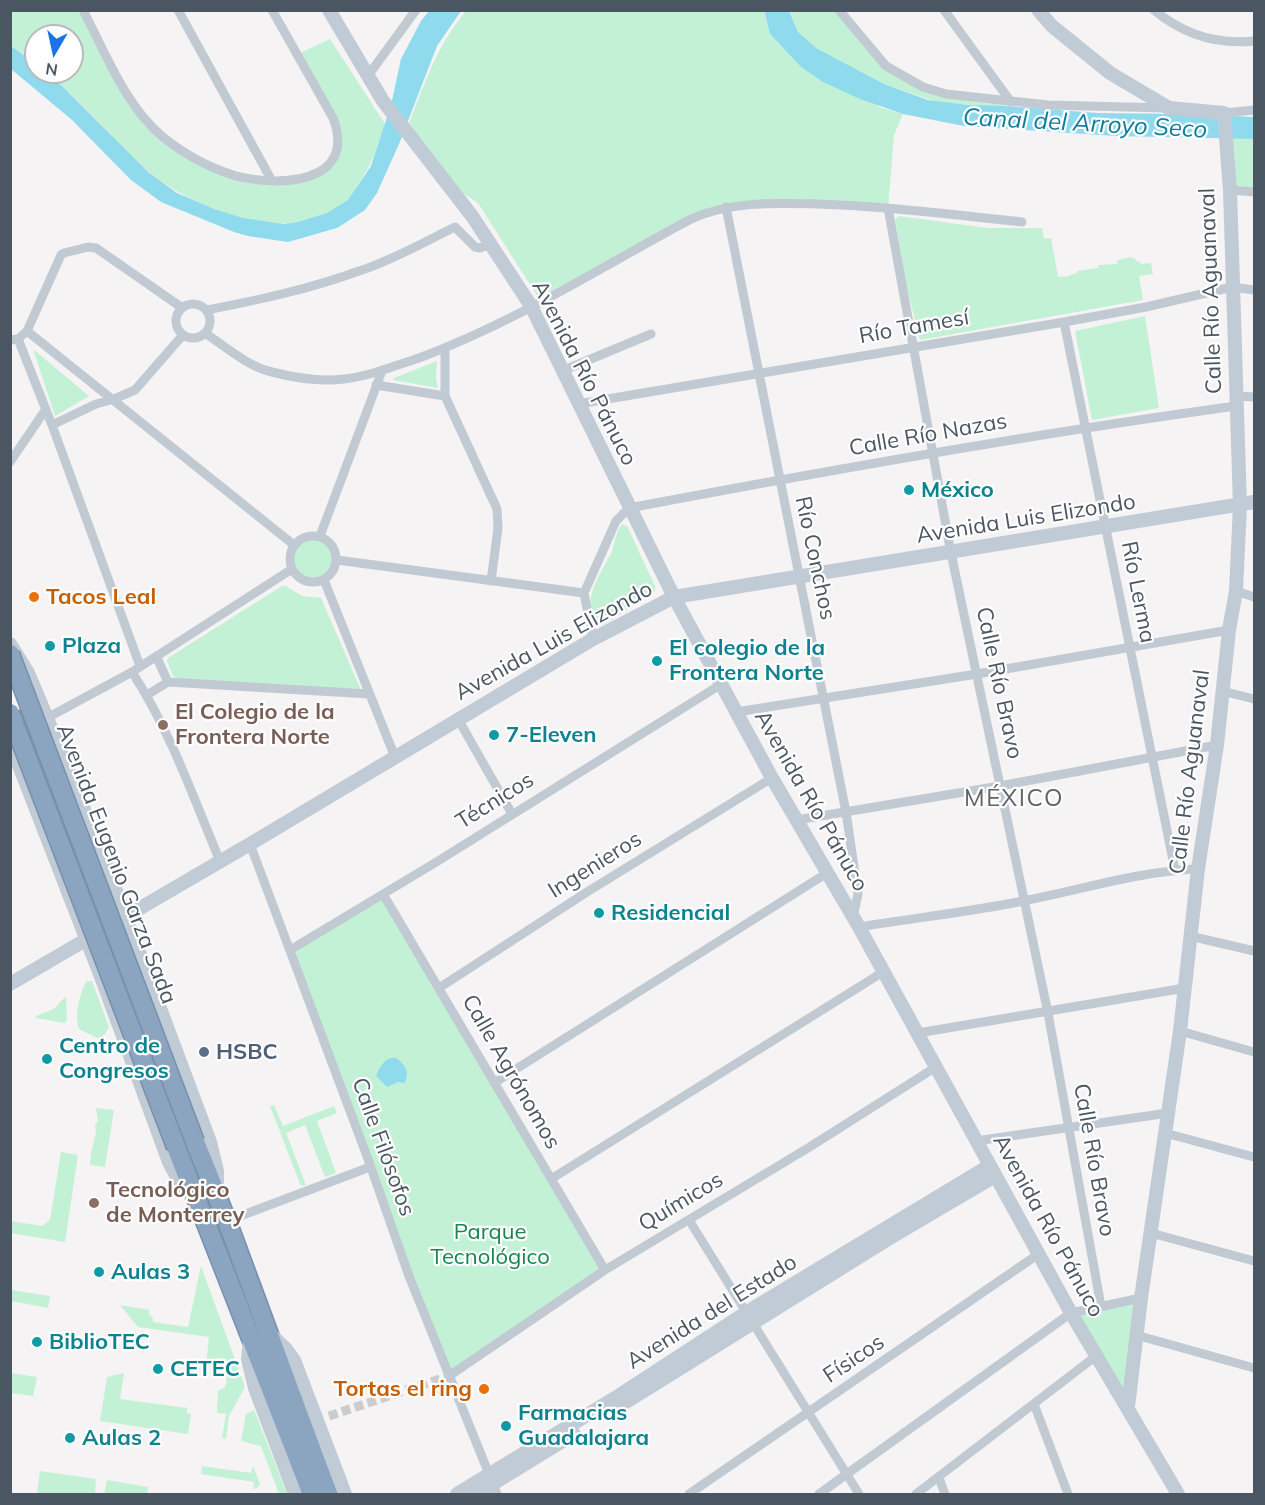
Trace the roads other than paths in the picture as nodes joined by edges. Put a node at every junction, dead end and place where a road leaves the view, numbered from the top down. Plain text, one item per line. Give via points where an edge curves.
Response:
1 (82, 10) edge
2 (178, 10) edge
3 (272, 10) edge
4 (329, 10) edge
5 (416, 10) edge
6 (839, 10) edge
7 (944, 10) edge
8 (1038, 10) edge
9 (1154, 10) edge
10 (1254, 41) edge
11 (367, 77) junction
12 (1011, 102) junction
13 (1169, 108) junction
14 (1254, 110) edge
15 (1224, 115) junction
16 (272, 181) junction
17 (1230, 190) junction
18 (1254, 192) edge
19 (726, 207) junction
20 (888, 208) junction
21 (1022, 222) dead end
22 (491, 244) junction
23 (1232, 287) junction
24 (1254, 290) edge
25 (531, 306) junction
26 (181, 307) junction
27 (207, 310) junction
28 (1064, 322) junction
29 (27, 331) junction
30 (205, 333) junction
31 (651, 334) dead end
32 (182, 336) junction
33 (14, 339) edge
34 (913, 347) junction
35 (445, 348) junction
36 (382, 371) junction
37 (562, 371) junction
38 (757, 374) junction
39 (376, 385) junction
40 (445, 396) junction
41 (1254, 397) edge
42 (114, 399) junction
43 (1236, 401) junction
44 (578, 404) junction
45 (46, 409) junction
46 (52, 425) junction
47 (1085, 427) junction
48 (933, 454) junction
49 (10, 462) edge
50 (779, 480) junction
51 (1254, 502) edge
52 (1240, 506) junction
53 (629, 508) junction
54 (1106, 527) junction
55 (320, 536) junction
56 (294, 544) junction
57 (951, 553) junction
58 (337, 560) junction
59 (292, 569) junction
60 (800, 577) junction
61 (324, 580) junction
62 (491, 581) junction
63 (1236, 591) junction
64 (584, 593) junction
65 (674, 597) junction
66 (1254, 597) edge
67 (1229, 630) junction
68 (593, 639) junction
69 (10, 644) edge
70 (1129, 648) junction
71 (10, 654) edge
72 (156, 656) junction
73 (140, 666) junction
74 (132, 672) junction
75 (977, 674) junction
76 (168, 682) junction
77 (720, 685) junction
78 (1222, 691) junction
79 (369, 694) junction
80 (147, 695) junction
81 (824, 698) junction
82 (1254, 699) edge
83 (736, 712) junction
84 (10, 713) edge
85 (47, 718) junction
86 (458, 719) junction
87 (11, 745) edge
88 (1217, 745) junction
89 (395, 757) junction
90 (1153, 758) junction
91 (772, 778) junction
92 (1000, 786) junction
93 (846, 812) junction
94 (512, 814) junction
95 (797, 820) junction
96 (250, 844) junction
97 (220, 861) junction
98 (106, 864) junction
99 (1198, 869) junction
100 (1175, 870) junction
101 (827, 873) junction
102 (64, 883) junction
103 (382, 894) junction
104 (1023, 901) junction
105 (125, 916) junction
106 (856, 922) junction
107 (1190, 936) junction
108 (86, 939) junction
109 (290, 950) junction
110 (1254, 951) edge
111 (144, 965) junction
112 (883, 972) junction
113 (103, 982) junction
114 (10, 984) edge
115 (439, 988) junction
116 (1185, 988) junction
117 (1048, 1012) junction
118 (1180, 1031) junction
119 (918, 1033) junction
120 (1254, 1052) edge
121 (936, 1067) junction
122 (494, 1083) junction
123 (1168, 1113) junction
124 (1069, 1126) junction
125 (1165, 1133) junction
126 (976, 1141) junction
127 (1254, 1157) edge
128 (370, 1167) junction
129 (992, 1171) junction
130 (551, 1179) junction
131 (217, 1195) junction
132 (198, 1201) junction
133 (689, 1220) junction
134 (227, 1221) junction
135 (1150, 1233) junction
136 (1040, 1253) junction
137 (1254, 1261) edge
138 (605, 1270) junction
139 (1141, 1298) junction
140 (1101, 1306) junction
141 (1071, 1313) junction
142 (750, 1318) junction
143 (269, 1334) junction
144 (1136, 1335) junction
145 (250, 1338) junction
146 (1096, 1356) junction
147 (1254, 1368) edge
148 (448, 1376) junction
149 (1034, 1404) junction
150 (1128, 1407) junction
151 (808, 1413) junction
152 (847, 1475) junction
153 (939, 1478) junction
154 (493, 1484) edge
155 (296, 1494) edge
156 (312, 1494) edge
157 (328, 1494) edge
158 (345, 1494) edge
159 (457, 1494) edge
160 (476, 1494) edge
161 (689, 1494) edge
162 (819, 1494) edge
163 (859, 1494) edge
164 (916, 1494) edge
165 (945, 1494) edge
166 (1068, 1494) edge
167 (1178, 1494) edge

1 - 16 street via 128,97 147,123 188,155 210,166 237,176
2 - 16 street
3 - 16 street via 333,118 338,134 335,155 326,169 297,180
4 - 11 street, Avenida Río Pánuco
5 - 11 street
6 - 12 street via 886,66 902,77 946,94
7 - 12 street
8 - 13 street via 1110,73
9 - 10 street via 1207,39
11 - 22 street, Avenida Río Pánuco
12 - 13 street
13 - 15 street
14 - 15 street
15 - 17 street, Calle Río Aguanaval
17 - 18 street
17 - 23 street, Calle Río Aguanaval
19 - 20 street via 792,203
19 - 25 street via 691,219
19 - 38 street, Río Conchos
20 - 21 street
20 - 34 street, Calle Río Bravo
22 - 25 street, Avenida Río Pánuco
22 - 27 street via 476,247 456,227 361,271
23 - 24 street, Río Tamesí
23 - 28 street, Río Tamesí
23 - 43 street, Calle Río Aguanaval
25 - 35 street
25 - 37 street, Avenida Río Pánuco
26 - 27 street via 199,304
26 - 29 street via 96,248 88,247 62,255
26 - 32 street via 175,324
27 - 30 street via 210,326
28 - 34 street, Río Tamesí
28 - 47 street, Río Lerma
29 - 33 street
29 - 42 street
30 - 32 street via 198,337
30 - 36 street via 270,372 334,380
31 - 37 street
32 - 42 street via 139,387
33 - 45 street
34 - 38 street, Río Tamesí
34 - 48 street, Calle Río Bravo
35 - 36 street
35 - 40 street
36 - 39 street
37 - 44 street, Avenida Río Pánuco
38 - 44 street, Río Tamesí
38 - 50 street, Río Conchos
39 - 40 street
39 - 55 street
40 - 62 street via 497,509 498,536
41 - 43 street, Calle Río Nazas
42 - 46 street
42 - 56 street
43 - 47 street, Calle Río Nazas
43 - 52 street, Calle Río Aguanaval
44 - 53 street, Avenida Río Pánuco
45 - 46 street
45 - 49 street
46 - 73 street
47 - 48 street, Calle Río Nazas
47 - 54 street, Río Lerma
48 - 50 street, Calle Río Nazas
48 - 57 street, Calle Río Bravo
50 - 53 street, Calle Río Nazas
50 - 60 street, Río Conchos
51 - 52 street, Avenida Luis Elizondo
52 - 54 street, Avenida Luis Elizondo
52 - 63 street, Calle Río Aguanaval
53 - 64 street via 616,521
53 - 65 street, Avenida Río Pánuco
54 - 57 street, Avenida Luis Elizondo
54 - 70 street, Río Lerma
55 - 56 street via 301,538
55 - 58 street via 329,541
56 - 59 street via 290,552
57 - 60 street, Avenida Luis Elizondo
57 - 75 street, Calle Río Bravo
58 - 61 street via 331,575
58 - 62 street
59 - 61 street via 306,580
59 - 72 street
60 - 65 street, Avenida Luis Elizondo
60 - 81 street, Río Conchos
61 - 79 street
62 - 64 street
63 - 66 street
63 - 67 street, Calle Río Aguanaval
64 - 68 street
65 - 68 street, Avenida Luis Elizondo
65 - 77 street, Avenida Río Pánuco
67 - 70 street
67 - 78 street, Calle Río Aguanaval
68 - 86 street, Avenida Luis Elizondo
69 - 85 street via 28,673
70 - 75 street
70 - 90 street, Río Lerma
71 - 131 highway, Avenida Eugenio Garza Sada, bridge
72 - 73 street
72 - 76 street
73 - 74 street
74 - 80 street
74 - 85 street
75 - 81 street
75 - 92 street, Calle Río Bravo
76 - 79 street
76 - 80 street
77 - 83 street, Avenida Río Pánuco
77 - 94 street, Técnicos
78 - 82 street
78 - 88 street, Calle Río Aguanaval
79 - 89 street
80 - 97 street
81 - 83 street
81 - 93 street, Río Conchos
83 - 91 street, Avenida Río Pánuco
84 - 132 highway, Avenida Eugenio Garza Sada, bridge
85 - 98 street
86 - 89 street, Avenida Luis Elizondo
86 - 94 street
87 - 102 street
88 - 90 street
88 - 99 street, Calle Río Aguanaval
89 - 96 street, Avenida Luis Elizondo
90 - 92 street
90 - 100 street, Río Lerma
91 - 95 street, Avenida Río Pánuco
91 - 115 street, Ingenieros
92 - 93 street
92 - 104 street, Calle Río Bravo
93 - 95 street
93 - 106 street, Río Conchos via 858,894
94 - 103 street, Técnicos
95 - 101 street, Avenida Río Pánuco
96 - 97 street, Avenida Luis Elizondo
96 - 109 street, Calle Filósofos
97 - 105 street, Avenida Luis Elizondo
98 - 102 street via 102,882 94,891 77,893
98 - 105 street
99 - 100 street
99 - 107 street, Calle Río Aguanaval
100 - 104 street
101 - 106 street, Avenida Río Pánuco
101 - 122 street
102 - 108 street
103 - 109 street, Técnicos
103 - 115 street, Calle Agrónomos
104 - 106 street
104 - 117 street, Calle Río Bravo
105 - 108 street, Avenida Luis Elizondo
105 - 111 street
106 - 112 street, Avenida Río Pánuco
107 - 110 street
107 - 116 street, Calle Río Aguanaval
108 - 113 street
108 - 114 street, Avenida Luis Elizondo
109 - 128 street, Calle Filósofos
111 - 113 street via 134,958 117,958 106,967
111 - 131 street via 210,1142 217,1171
112 - 119 street, Avenida Río Pánuco
112 - 130 street
113 - 132 street via 169,1162 181,1185
115 - 122 street, Calle Agrónomos
116 - 117 street
116 - 118 street, Calle Río Aguanaval
117 - 119 street
117 - 124 street, Calle Río Bravo
118 - 120 street
118 - 123 street, Calle Río Aguanaval
119 - 121 street, Avenida Río Pánuco
121 - 126 street, Avenida Río Pánuco
121 - 133 street, Químicos
122 - 130 street, Calle Agrónomos
123 - 124 street
123 - 125 street, Calle Río Aguanaval
124 - 126 street
124 - 140 street, Calle Río Bravo
125 - 127 street
125 - 135 street, Calle Río Aguanaval
126 - 129 street, Avenida Río Pánuco
128 - 134 street
128 - 148 street, Calle Filósofos
129 - 136 street, Avenida Río Pánuco
129 - 142 street, Avenida del Estado
130 - 138 street, Calle Agrónomos
131 - 134 highway, Avenida Eugenio Garza Sada
132 - 145 highway, Avenida Eugenio Garza Sada
133 - 138 street, Químicos
133 - 142 street
134 - 143 highway, Avenida Eugenio Garza Sada
135 - 137 street
135 - 139 street, Calle Río Aguanaval
136 - 141 street, Avenida Río Pánuco
136 - 151 street, Físicos
138 - 148 street, Químicos
139 - 140 street
139 - 144 street, Calle Río Aguanaval
140 - 141 street
141 - 146 street, Avenida Río Pánuco
141 - 152 street
142 - 151 street
142 - 154 street, Avenida del Estado via 615,1398
143 - 157 highway, Avenida Eugenio Garza Sada
143 - 158 street via 294,1360
144 - 147 street
144 - 150 street, Calle Río Aguanaval
145 - 155 street via 251,1374
145 - 156 highway, Avenida Eugenio Garza Sada
146 - 149 street
146 - 150 street, Avenida Río Pánuco
148 - 154 street, Calle Filósofos
149 - 153 street
149 - 166 street
150 - 167 street, Avenida Río Pánuco
151 - 152 street
151 - 161 street, Físicos
152 - 162 street
152 - 163 street
153 - 164 street
153 - 165 street
154 - 159 street, Avenida del Estado
154 - 160 street, Avenida del Estado

